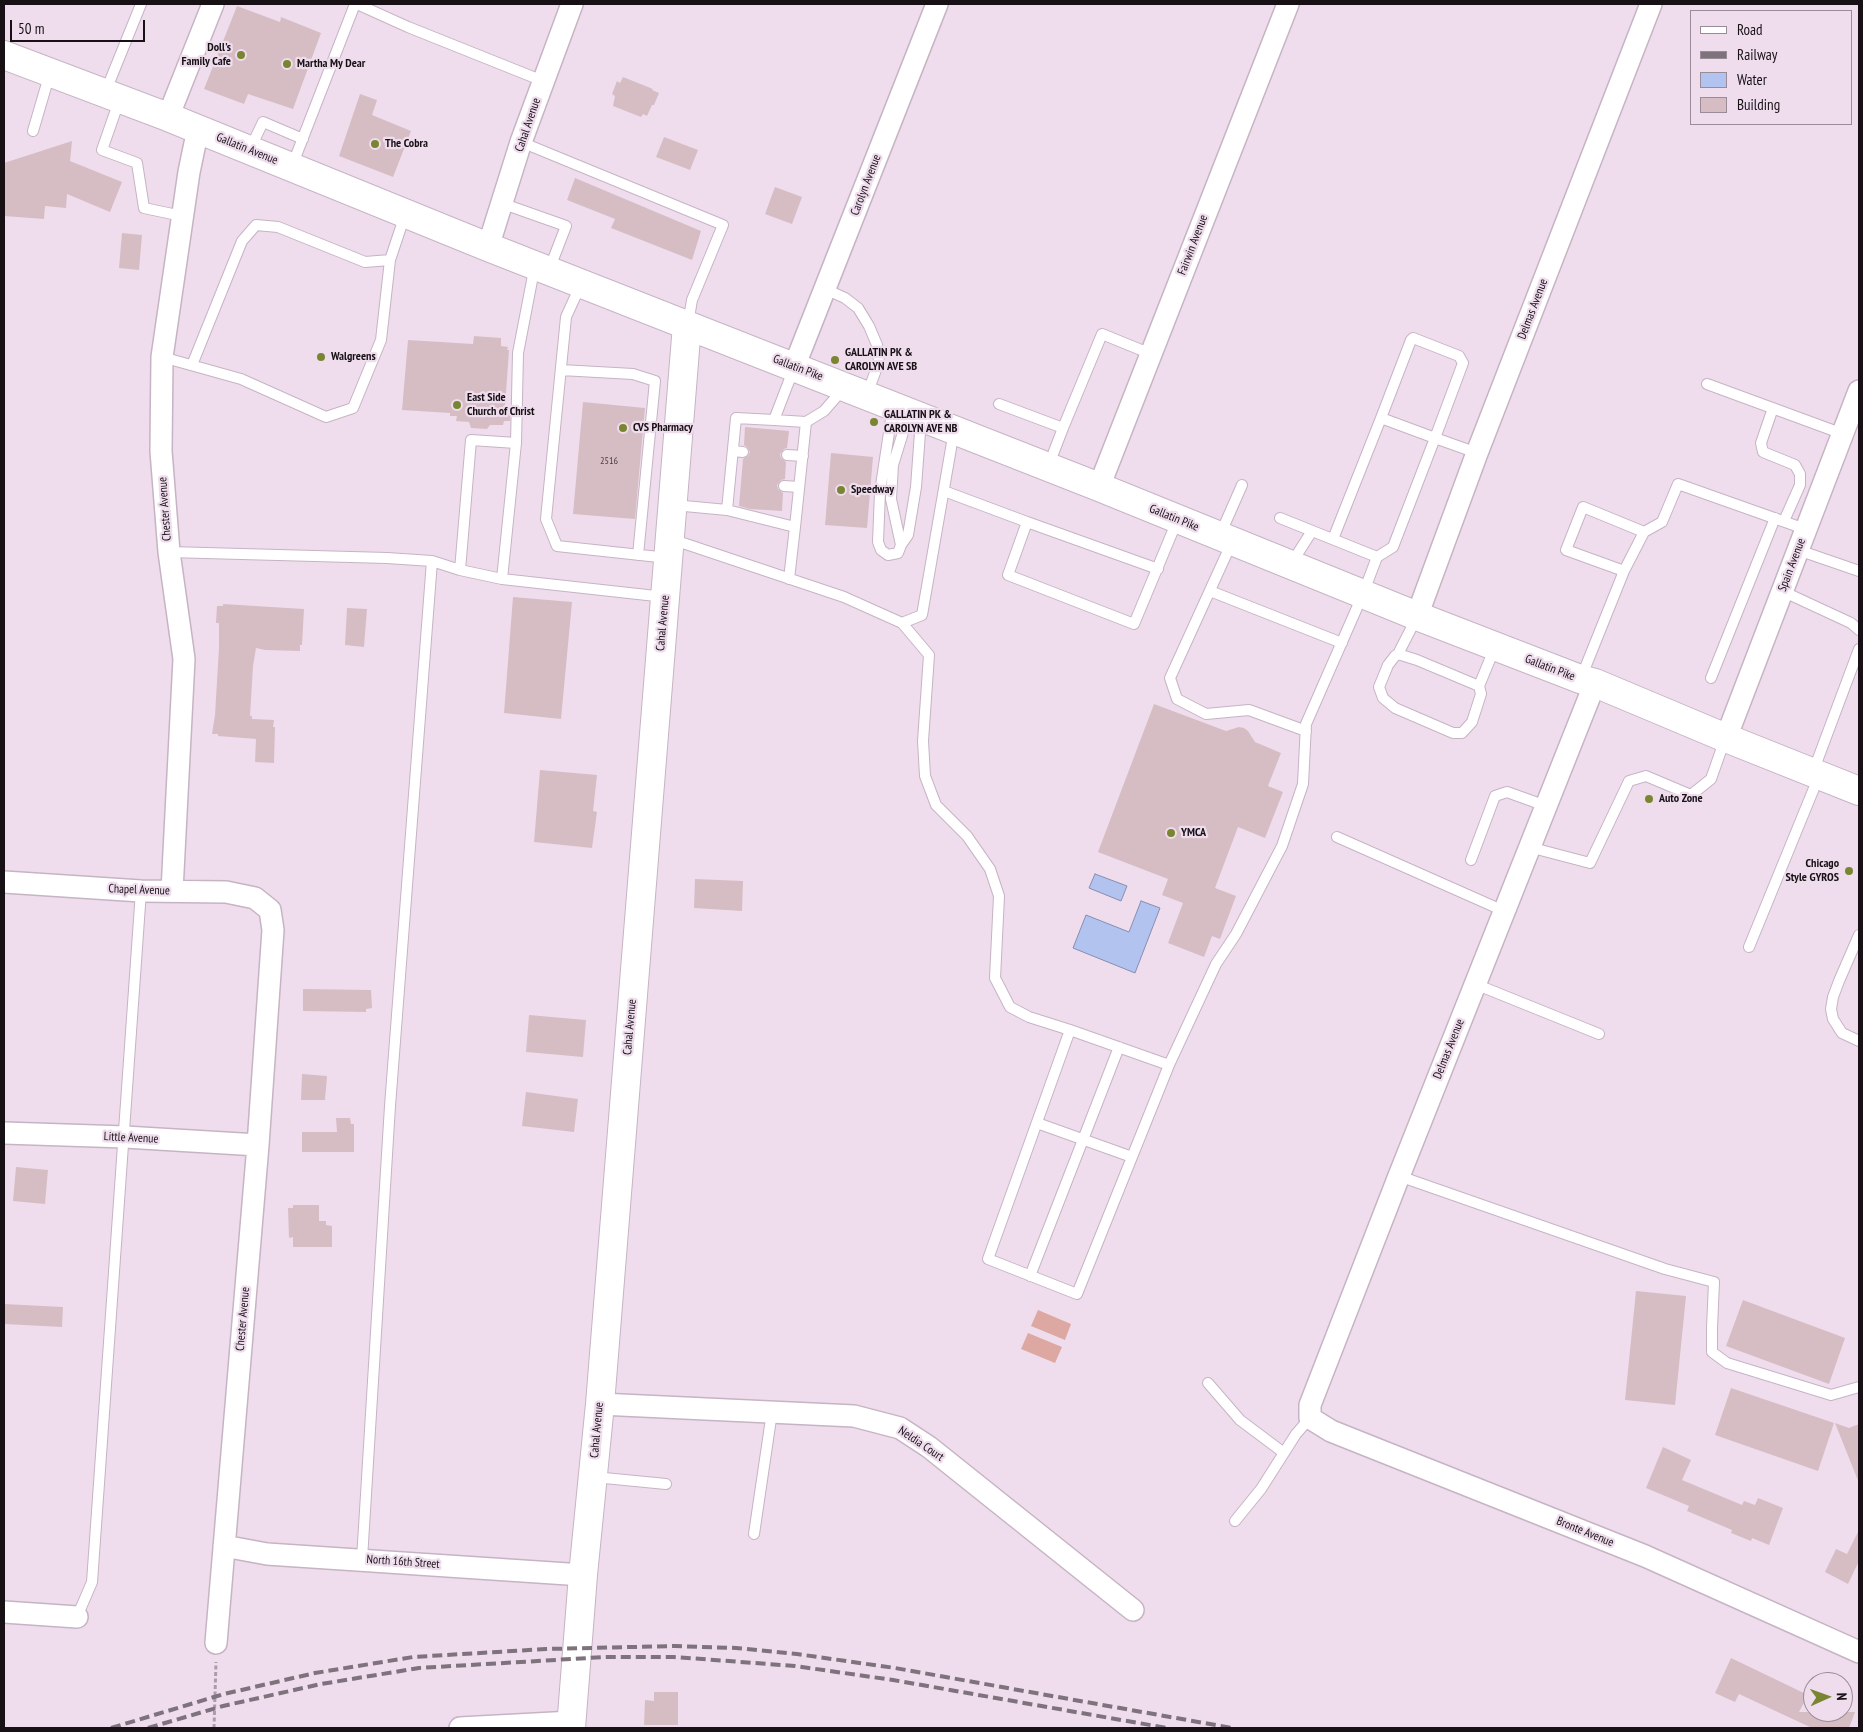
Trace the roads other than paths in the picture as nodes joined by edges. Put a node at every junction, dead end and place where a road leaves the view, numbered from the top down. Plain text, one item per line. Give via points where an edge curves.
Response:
1 (141, 4) edge
2 (213, 4) edge
3 (356, 4) edge
4 (572, 4) edge
5 (937, 4) edge
6 (1288, 4) edge
7 (1651, 4) edge
8 (4, 55) edge
9 (50, 72) junction
10 (543, 81) junction
11 (113, 96) junction
12 (168, 117) junction
13 (198, 129) junction
14 (34, 131) dead end
15 (303, 138) junction
16 (521, 142) junction
17 (250, 150) junction
18 (292, 167) junction
19 (501, 203) junction
20 (406, 213) junction
21 (182, 216) junction
22 (488, 247) junction
23 (390, 260) junction
24 (542, 267) junction
25 (581, 283) junction
26 (825, 289) junction
27 (687, 325) junction
28 (1151, 354) junction
29 (162, 357) junction
30 (192, 365) junction
31 (794, 366) junction
32 (561, 370) junction
33 (1707, 384) dead end
34 (856, 391) junction
35 (1859, 391) edge
36 (999, 404) dead end
37 (1773, 408) junction
38 (908, 411) junction
39 (1381, 418) junction
40 (774, 420) junction
41 (806, 422) junction
42 (1063, 428) junction
43 (955, 430) junction
44 (1843, 434) junction
45 (1435, 438) junction
46 (516, 443) junction
47 (1477, 453) junction
48 (786, 455) dead end
49 (802, 456) junction
50 (1048, 467) junction
51 (730, 480) junction
52 (741, 481) dead end
53 (1242, 485) dead end
54 (784, 486) dead end
55 (799, 487) junction
56 (1099, 487) junction
57 (944, 491) junction
58 (673, 505) junction
59 (727, 510) junction
60 (1280, 518) dead end
61 (1177, 520) junction
62 (1780, 520) junction
63 (1027, 522) junction
64 (795, 527) junction
65 (1805, 529) junction
66 (1312, 531) junction
67 (1644, 532) junction
68 (1226, 538) junction
69 (1333, 540) junction
70 (901, 545) junction
71 (669, 548) junction
72 (1798, 550) junction
73 (169, 552) junction
74 (638, 554) junction
75 (1377, 557) junction
76 (432, 561) junction
77 (1291, 565) junction
78 (1158, 569) junction
79 (460, 570) junction
80 (1859, 571) edge
81 (1624, 572) junction
82 (502, 579) junction
83 (789, 579) junction
84 (1210, 591) junction
85 (1782, 591) junction
86 (1363, 594) junction
87 (666, 597) junction
88 (1417, 616) junction
89 (902, 624) junction
90 (1859, 630) edge
91 (1342, 643) junction
92 (1496, 646) junction
93 (1859, 648) edge
94 (1398, 654) junction
95 (1711, 678) dead end
96 (1587, 681) junction
97 (1479, 686) junction
98 (1306, 731) junction
99 (1726, 738) junction
100 (1816, 774) junction
101 (1859, 791) edge
102 (1546, 806) junction
103 (1336, 837) dead end
104 (1529, 848) junction
105 (1471, 860) dead end
106 (4, 882) edge
107 (142, 891) junction
108 (172, 891) junction
109 (270, 910) joint
110 (1504, 910) junction
111 (1859, 936) edge
112 (1749, 947) dead end
113 (1475, 984) junction
114 (1070, 1030) junction
115 (1599, 1034) dead end
116 (1859, 1041) edge
117 (1119, 1047) junction
118 (1169, 1064) junction
119 (1036, 1123) junction
120 (4, 1133) edge
121 (125, 1137) junction
122 (1083, 1139) junction
123 (258, 1145) junction
124 (1132, 1157) junction
125 (1399, 1176) junction
126 (1030, 1276) junction
127 (1208, 1383) dead end
128 (1859, 1387) edge
129 (600, 1404) junction
130 (772, 1412) junction
131 (1310, 1418) junction
132 (1284, 1453) junction
133 (592, 1477) junction
134 (666, 1484) dead end
135 (1235, 1521) dead end
136 (754, 1534) dead end
137 (224, 1546) junction
138 (362, 1559) junction
139 (583, 1575) junction
140 (1133, 1610) dead end
141 (4, 1612) edge
142 (77, 1617) joint
143 (216, 1644) road end
144 (1859, 1652) edge
145 (572, 1725) edge
146 (460, 1728) edge

1 - 11 lane
2 - 12 street
3 - 10 lane
3 - 15 lane
4 - 10 street, Cahal Avenue
5 - 26 street, Carolyn Avenue
6 - 28 street, Fairwin Avenue
7 - 47 street, Delmas Avenue
8 - 9 main road, Gallatin Avenue
9 - 11 main road, Gallatin Avenue
9 - 14 lane
10 - 16 street, Cahal Avenue
11 - 12 main road, Gallatin Avenue
11 - 21 lane via 102,150 137,163 144,208
12 - 13 main road, Gallatin Avenue
13 - 17 main road, Gallatin Avenue
13 - 21 street, Chester Avenue
15 - 17 lane via 263,122
15 - 18 lane
16 - 19 street, Cahal Avenue
16 - 27 lane via 724,225 692,300
17 - 18 main road, Gallatin Avenue
18 - 20 main road, Gallatin Avenue
19 - 22 street, Cahal Avenue
19 - 24 lane via 566,226
20 - 22 main road, Gallatin Avenue
20 - 23 lane
21 - 29 street, Chester Avenue
22 - 24 main road, Gallatin Pike
23 - 30 lane via 365,262 278,227 256,225 242,241
23 - 30 lane via 381,340 353,408 326,417 241,378
24 - 25 main road, Gallatin Pike
24 - 46 lane via 518,353
25 - 27 main road, Gallatin Pike
25 - 32 lane via 566,317
26 - 31 street, Carolyn Avenue
26 - 34 lane via 858,308 876,345 879,362
27 - 31 main road, Gallatin Pike
27 - 58 main road, Cahal Avenue
28 - 42 lane via 1102,334
28 - 56 street, Fairwin Avenue
29 - 30 lane
29 - 73 street, Chester Avenue via 161,451
31 - 34 main road, Gallatin Pike
31 - 40 lane
32 - 74 lane via 546,519 557,546
32 - 74 lane via 633,374 655,381
33 - 37 lane
34 - 38 main road, Gallatin Pike
34 - 41 lane
35 - 44 street, Spain Avenue
36 - 42 lane
37 - 44 lane
37 - 62 lane via 1761,443 1763,452 1795,465 1800,474 1800,485
38 - 43 main road, Gallatin Pike
38 - 70 lane via 893,465 891,499
38 - 70 lane via 916,487 908,535
38 - 70 lane via 880,492 878,542 881,550 898,554
39 - 45 lane
39 - 45 lane via 1413,338 1459,356 1463,363
39 - 69 lane
40 - 41 lane
40 - 51 lane via 736,418 738,452
41 - 49 lane
42 - 50 lane
43 - 50 main road, Gallatin Pike
43 - 57 lane
44 - 65 street, Spain Avenue
45 - 47 lane
45 - 75 lane via 1393,547
46 - 79 lane via 471,440
46 - 82 lane
47 - 88 street, Delmas Avenue
48 - 49 lane
49 - 55 lane
50 - 56 main road, Gallatin Pike
51 - 52 lane
51 - 59 lane
53 - 68 lane
54 - 55 lane
55 - 64 lane
56 - 61 main road, Gallatin Pike
57 - 63 lane
57 - 89 lane via 922,616
58 - 59 lane
58 - 71 main road, Cahal Avenue
59 - 64 lane
60 - 66 lane
61 - 68 main road, Gallatin Pike
61 - 78 lane
62 - 65 lane
62 - 67 lane via 1678,484 1662,522
62 - 95 lane
63 - 78 lane
63 - 78 lane via 1008,576 1134,624
64 - 83 lane
65 - 72 street, Spain Avenue
66 - 69 lane
66 - 77 lane
67 - 81 lane
67 - 81 lane via 1583,507 1566,550
68 - 77 main road, Gallatin Pike
68 - 84 lane
69 - 75 lane
71 - 74 lane
71 - 83 lane
71 - 87 main road, Cahal Avenue
72 - 80 lane
72 - 85 street, Spain Avenue
73 - 76 lane
73 - 108 street, Chester Avenue via 184,659
75 - 86 lane
76 - 79 lane
76 - 138 lane via 390,1106
77 - 86 main road, Gallatin Pike
79 - 82 lane
81 - 96 lane
82 - 87 lane
83 - 89 lane via 844,597
84 - 91 lane
84 - 98 lane via 1170,678 1177,699 1206,714 1249,710
85 - 90 lane via 1851,622
85 - 99 street, Spain Avenue
86 - 88 main road, Gallatin Pike
86 - 91 lane
87 - 129 main road, Cahal Avenue
88 - 92 main road, Gallatin Pike
88 - 94 lane
89 - 114 lane via 929,655 923,741 925,776 936,805 967,836 990,869 1000,896 995,978 1010,1007 1029,1017
91 - 98 lane via 1306,724
92 - 96 main road, Gallatin Pike
92 - 97 lane
93 - 100 lane
94 - 97 lane
94 - 97 lane via 1388,665 1379,686 1383,698 1395,708 1453,733 1462,733 1472,722 1481,694
96 - 99 main road, Gallatin Pike
96 - 102 street, Delmas Avenue
98 - 118 lane via 1302,784 1282,846 1236,934 1216,964
99 - 100 main road, Gallatin Pike
99 - 104 lane via 1711,779 1691,795 1646,776 1629,781 1590,863
100 - 101 main road, Gallatin Pike
100 - 112 lane
102 - 104 street, Delmas Avenue
102 - 105 lane via 1507,792 1495,796
103 - 110 lane
104 - 110 street, Delmas Avenue
106 - 107 street, Chapel Avenue
107 - 108 street, Chapel Avenue
107 - 121 lane
108 - 109 street, Chapel Avenue via 226,892 255,898
109 - 123 street, Chester Avenue via 273,930
110 - 113 street, Delmas Avenue
111 - 116 lane via 1839,981 1831,1009 1842,1033
113 - 115 lane
113 - 125 street, Delmas Avenue
114 - 117 lane
114 - 119 lane
117 - 118 lane
117 - 122 lane
118 - 124 lane
119 - 122 lane
119 - 126 lane via 988,1260
120 - 121 street, Little Avenue
121 - 123 street, Little Avenue
121 - 142 lane via 92,1582
122 - 124 lane
122 - 126 lane
123 - 137 street, Chester Avenue
124 - 126 lane via 1077,1294
125 - 128 lane via 1665,1269 1714,1282 1712,1352 1727,1363 1830,1395
125 - 131 street, Delmas Avenue via 1310,1405
127 - 132 lane via 1240,1420
129 - 130 street, Neldia Court
129 - 133 main road, Cahal Avenue
130 - 136 lane
130 - 140 street, Neldia Court via 854,1416 900,1428 929,1447
131 - 132 lane
131 - 144 street, Bronte Avenue via 1330,1431 1645,1556
132 - 135 lane
133 - 134 lane
133 - 139 main road, Cahal Avenue
137 - 138 street, North 16th Street via 268,1554
137 - 143 street, Chester Avenue
138 - 139 street, North 16th Street
139 - 145 main road, Cahal Avenue
141 - 142 street
145 - 146 street

